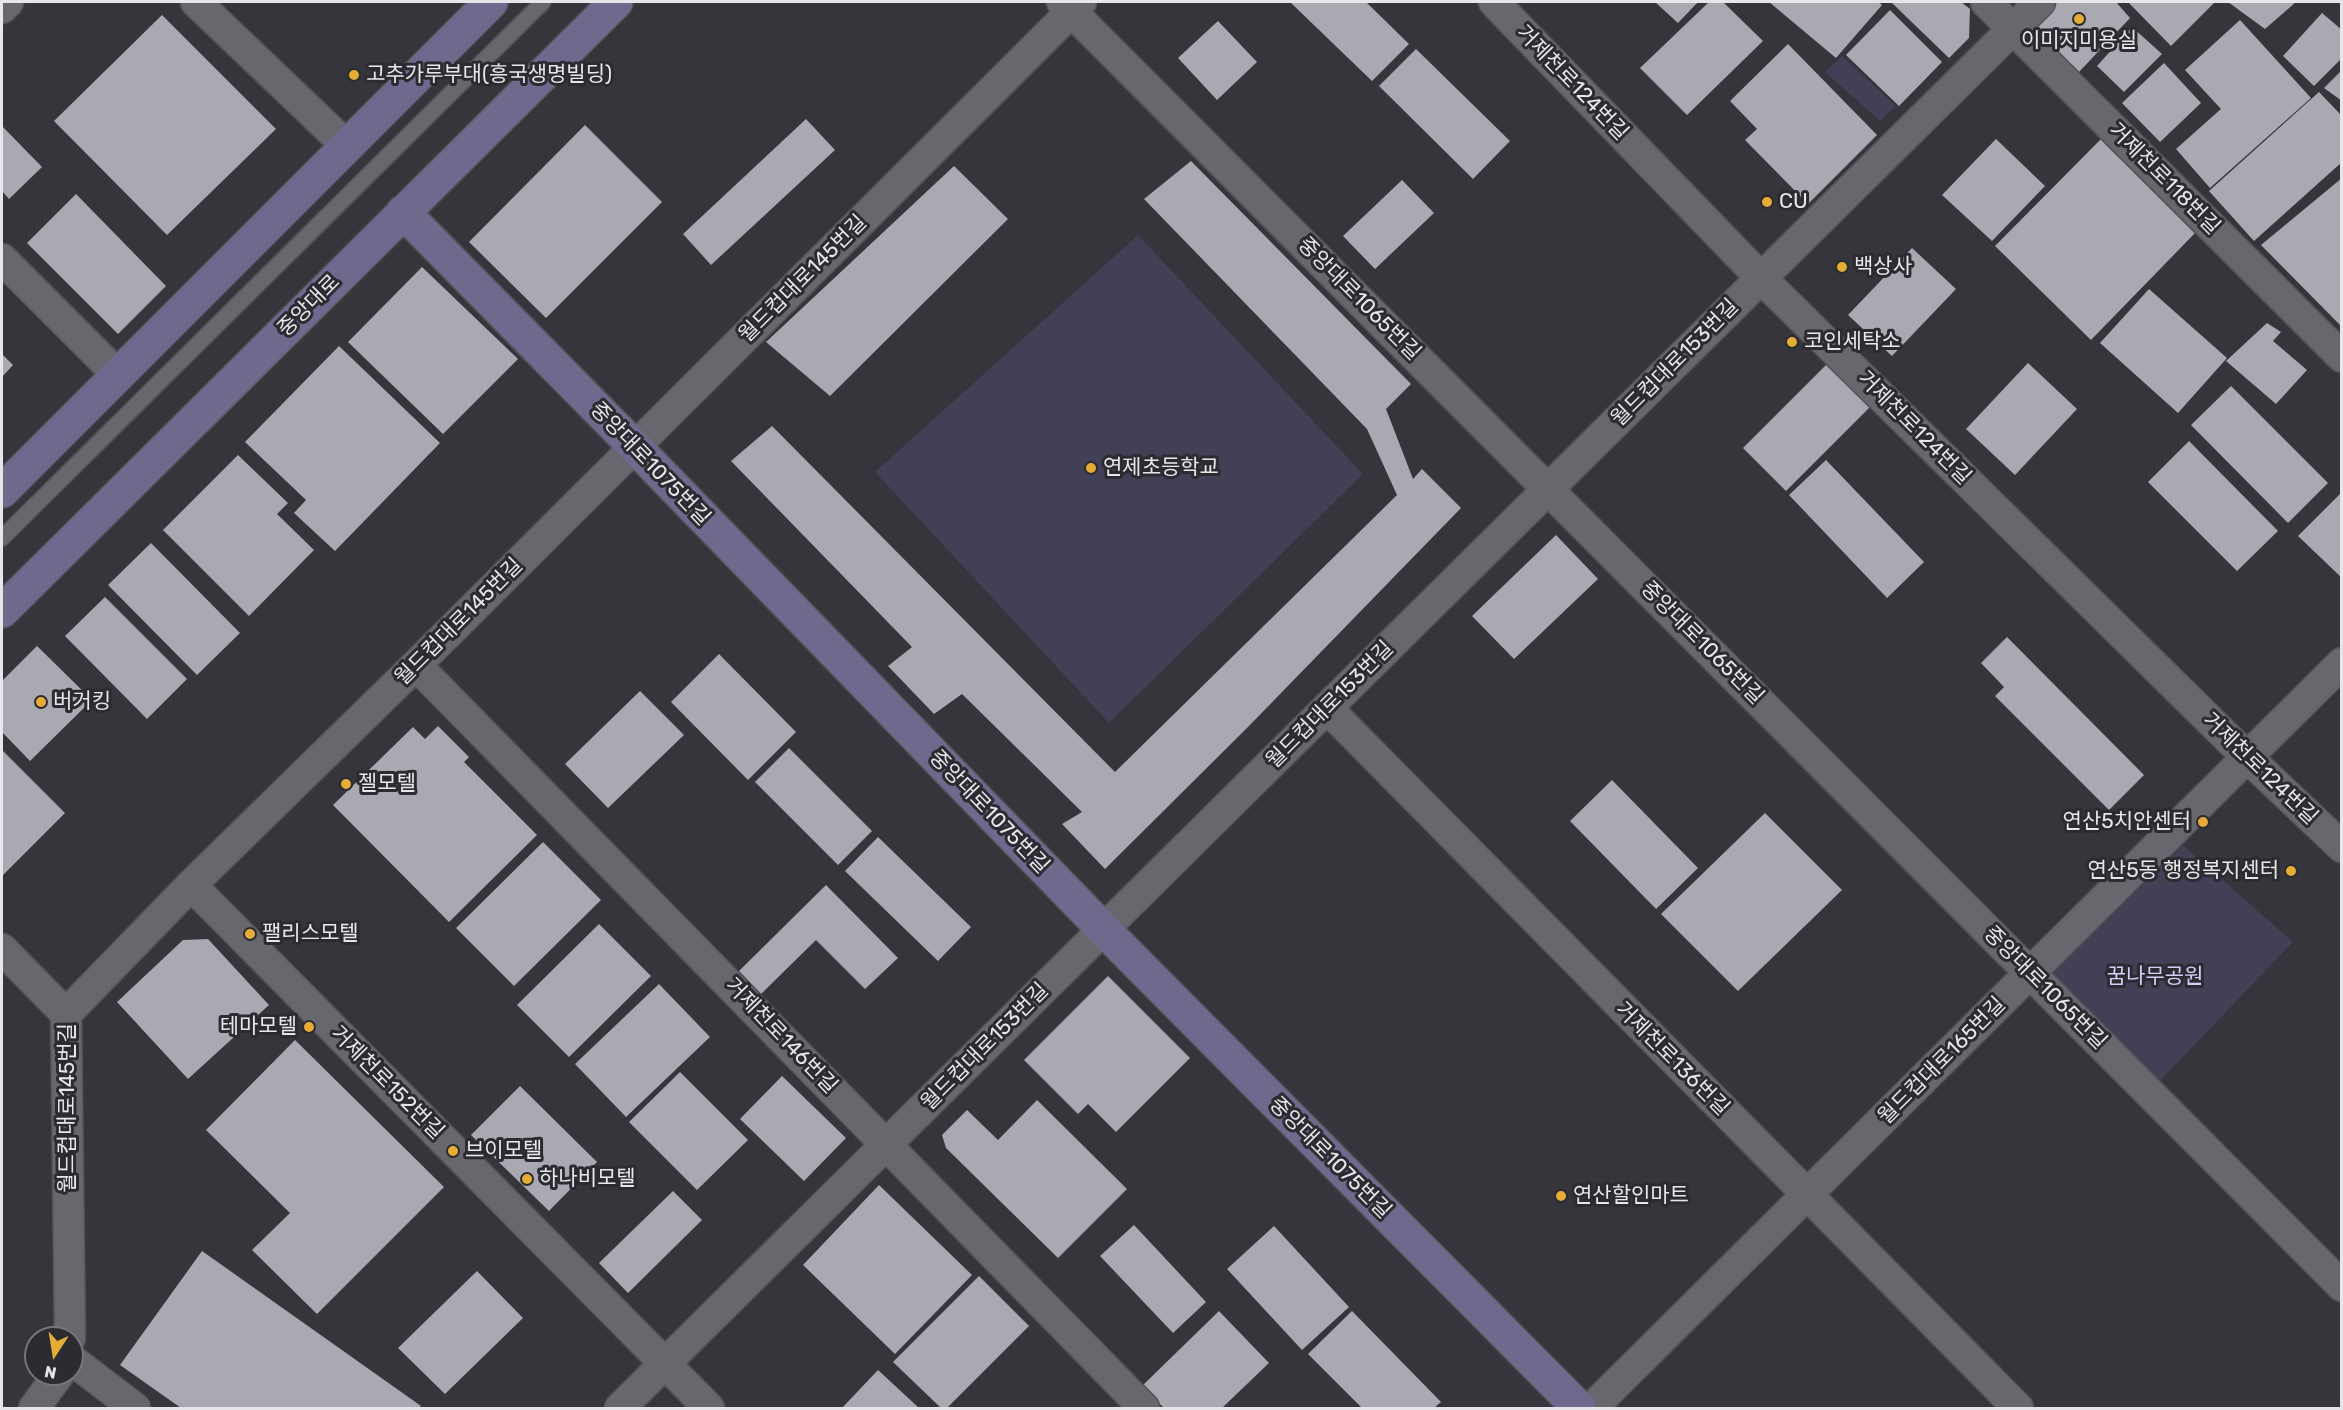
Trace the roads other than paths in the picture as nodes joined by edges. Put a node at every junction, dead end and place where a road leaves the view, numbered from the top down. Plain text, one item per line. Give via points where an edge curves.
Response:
1 (8, 2) edge
2 (196, 2) edge
3 (491, 2) edge
4 (543, 2) edge
5 (616, 2) edge
6 (1494, 2) edge
7 (1986, 2) edge
8 (2040, 2) edge
9 (1071, 5) edge
10 (2, 8) edge
11 (2013, 29) junction
12 (348, 147) junction
13 (403, 213) junction
14 (2, 259) edge
15 (1761, 278) junction
16 (2342, 357) edge
17 (117, 374) junction
18 (635, 447) junction
19 (1548, 489) junction
20 (2, 491) edge
21 (2, 538) edge
22 (2, 611) edge
23 (2342, 663) edge
24 (416, 665) junction
25 (1327, 708) junction
26 (2247, 757) junction
27 (2342, 847) edge
28 (191, 885) junction
29 (1104, 930) junction
30 (2, 949) edge
31 (2030, 973) junction
32 (66, 1014) junction
33 (887, 1144) junction
34 (1806, 1196) junction
35 (2342, 1286) edge
36 (70, 1326) edge
37 (665, 1364) junction
38 (84, 1369) edge
39 (50, 1386) edge
40 (34, 1408) edge
41 (135, 1408) edge
42 (620, 1408) edge
43 (709, 1408) edge
44 (1144, 1408) edge
45 (1579, 1408) edge
46 (1592, 1408) edge
47 (2018, 1408) edge

1 - 10 street
2 - 12 street
3 - 12 street
4 - 21 lane
5 - 13 street, 중앙대로
6 - 15 street, 거제천로124번길
7 - 11 street, 거제천로118번길
8 - 11 street, 월드컵대로153번길
9 - 18 street, 월드컵대로145번길
9 - 19 street, 중앙대로1065번길
11 - 15 street, 월드컵대로153번길
11 - 16 street, 거제천로118번길
12 - 17 street
13 - 18 street, 중앙대로1075번길
13 - 22 street, 중앙대로
14 - 17 street
15 - 19 street, 월드컵대로153번길
15 - 26 street, 거제천로124번길
17 - 20 street
18 - 24 street, 월드컵대로145번길
18 - 29 street, 중앙대로1075번길
19 - 25 street, 월드컵대로153번길
19 - 31 street, 중앙대로1065번길
23 - 26 street, 월드컵대로165번길
24 - 28 street, 월드컵대로145번길
24 - 33 street, 거제천로146번길
25 - 29 street, 월드컵대로153번길
25 - 34 street, 거제천로136번길
26 - 27 street, 거제천로124번길
26 - 31 street, 월드컵대로165번길
28 - 32 street, 월드컵대로145번길
28 - 37 street, 거제천로152번길
29 - 33 street, 월드컵대로153번길
29 - 45 street, 중앙대로1075번길
30 - 32 street
31 - 34 street, 월드컵대로165번길
31 - 35 street, 중앙대로1065번길
32 - 36 street, 월드컵대로145번길
33 - 37 street, 월드컵대로153번길
33 - 44 street, 거제천로146번길
34 - 46 street, 월드컵대로165번길
34 - 47 street, 거제천로136번길
37 - 42 street, 월드컵대로153번길
37 - 43 street, 거제천로152번길
38 - 41 street
39 - 40 street

